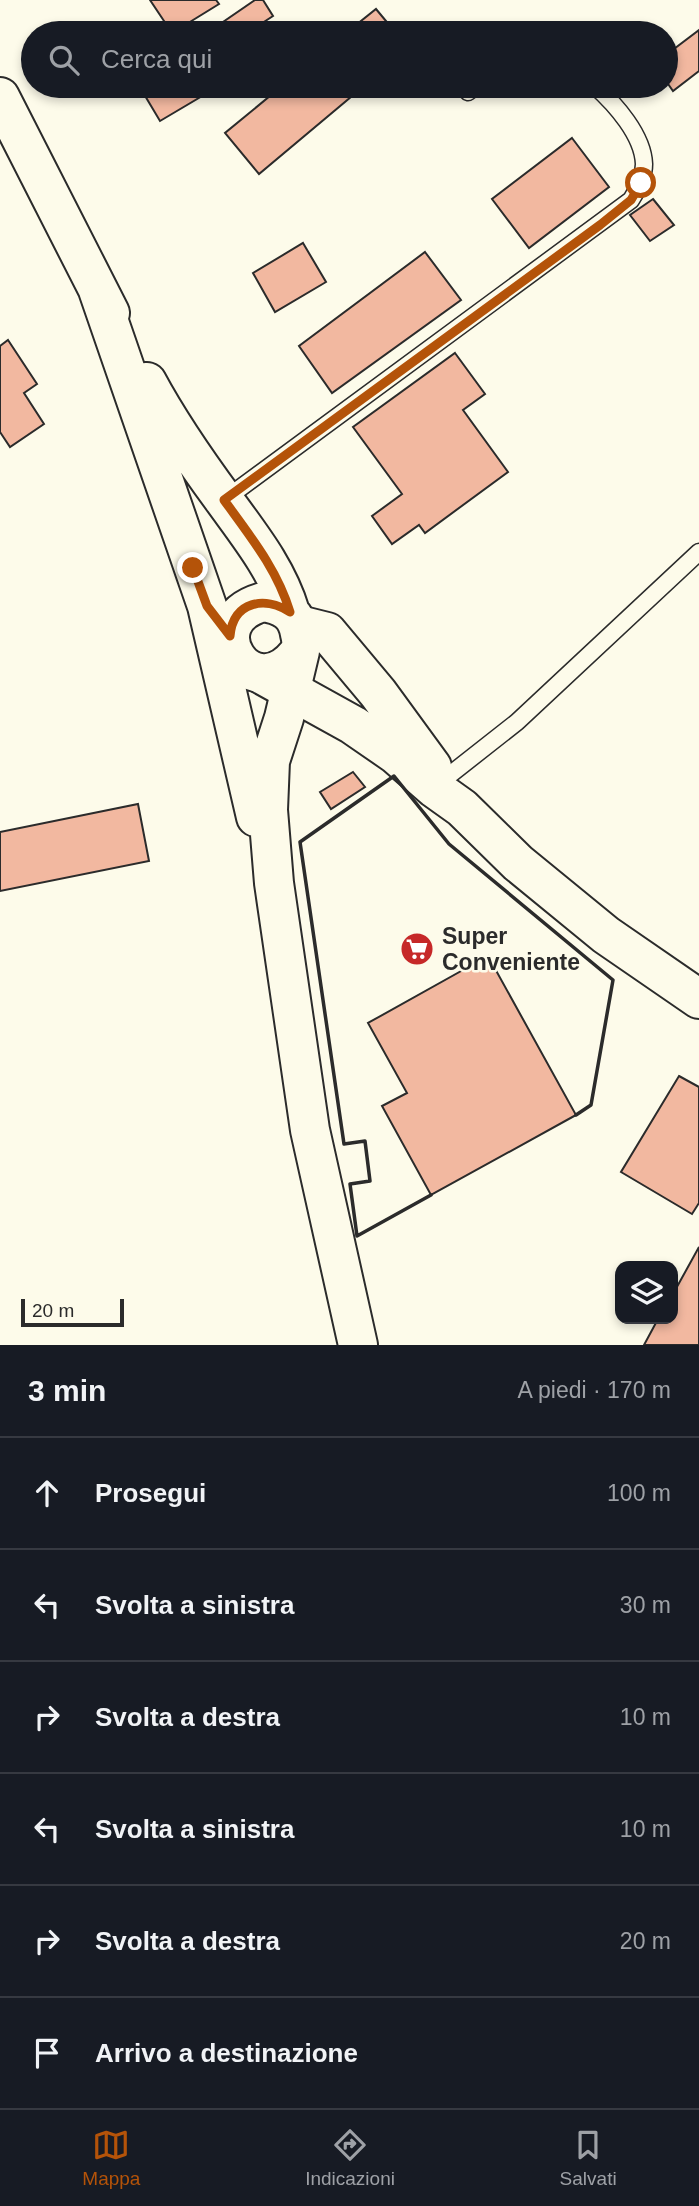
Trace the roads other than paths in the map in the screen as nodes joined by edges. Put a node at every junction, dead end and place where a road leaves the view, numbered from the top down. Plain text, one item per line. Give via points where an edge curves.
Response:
1 (0, 97) edge
2 (608, 98) edge
3 (98, 290) junction
4 (224, 500) junction
5 (697, 555) edge
6 (207, 606) junction
7 (304, 630) junction
8 (230, 640) junction
9 (275, 682) junction
10 (229, 701) junction
11 (339, 717) junction
12 (275, 747) junction
13 (452, 795) junction
14 (274, 883) junction
15 (699, 999) edge
16 (358, 1345) edge

1 - 3 main road
2 - 4 lane via 638,141 644,163 641,183 631,200
3 - 4 main road via 161,408
3 - 6 main road
4 - 7 main road via 265,557
5 - 13 lane via 517,722
6 - 8 main road
6 - 10 main road
7 - 8 main road via 278,604 263,602 248,606 237,616
7 - 9 main road via 288,665 275,673
7 - 13 main road via 378,693
8 - 9 main road via 235,658
8 - 10 main road
9 - 11 main road
9 - 12 main road
10 - 14 main road
11 - 12 main road via 302,721
11 - 13 main road via 395,754 434,788
12 - 14 main road via 268,810
13 - 15 main road via 518,863 596,927
14 - 16 main road via 310,1130

